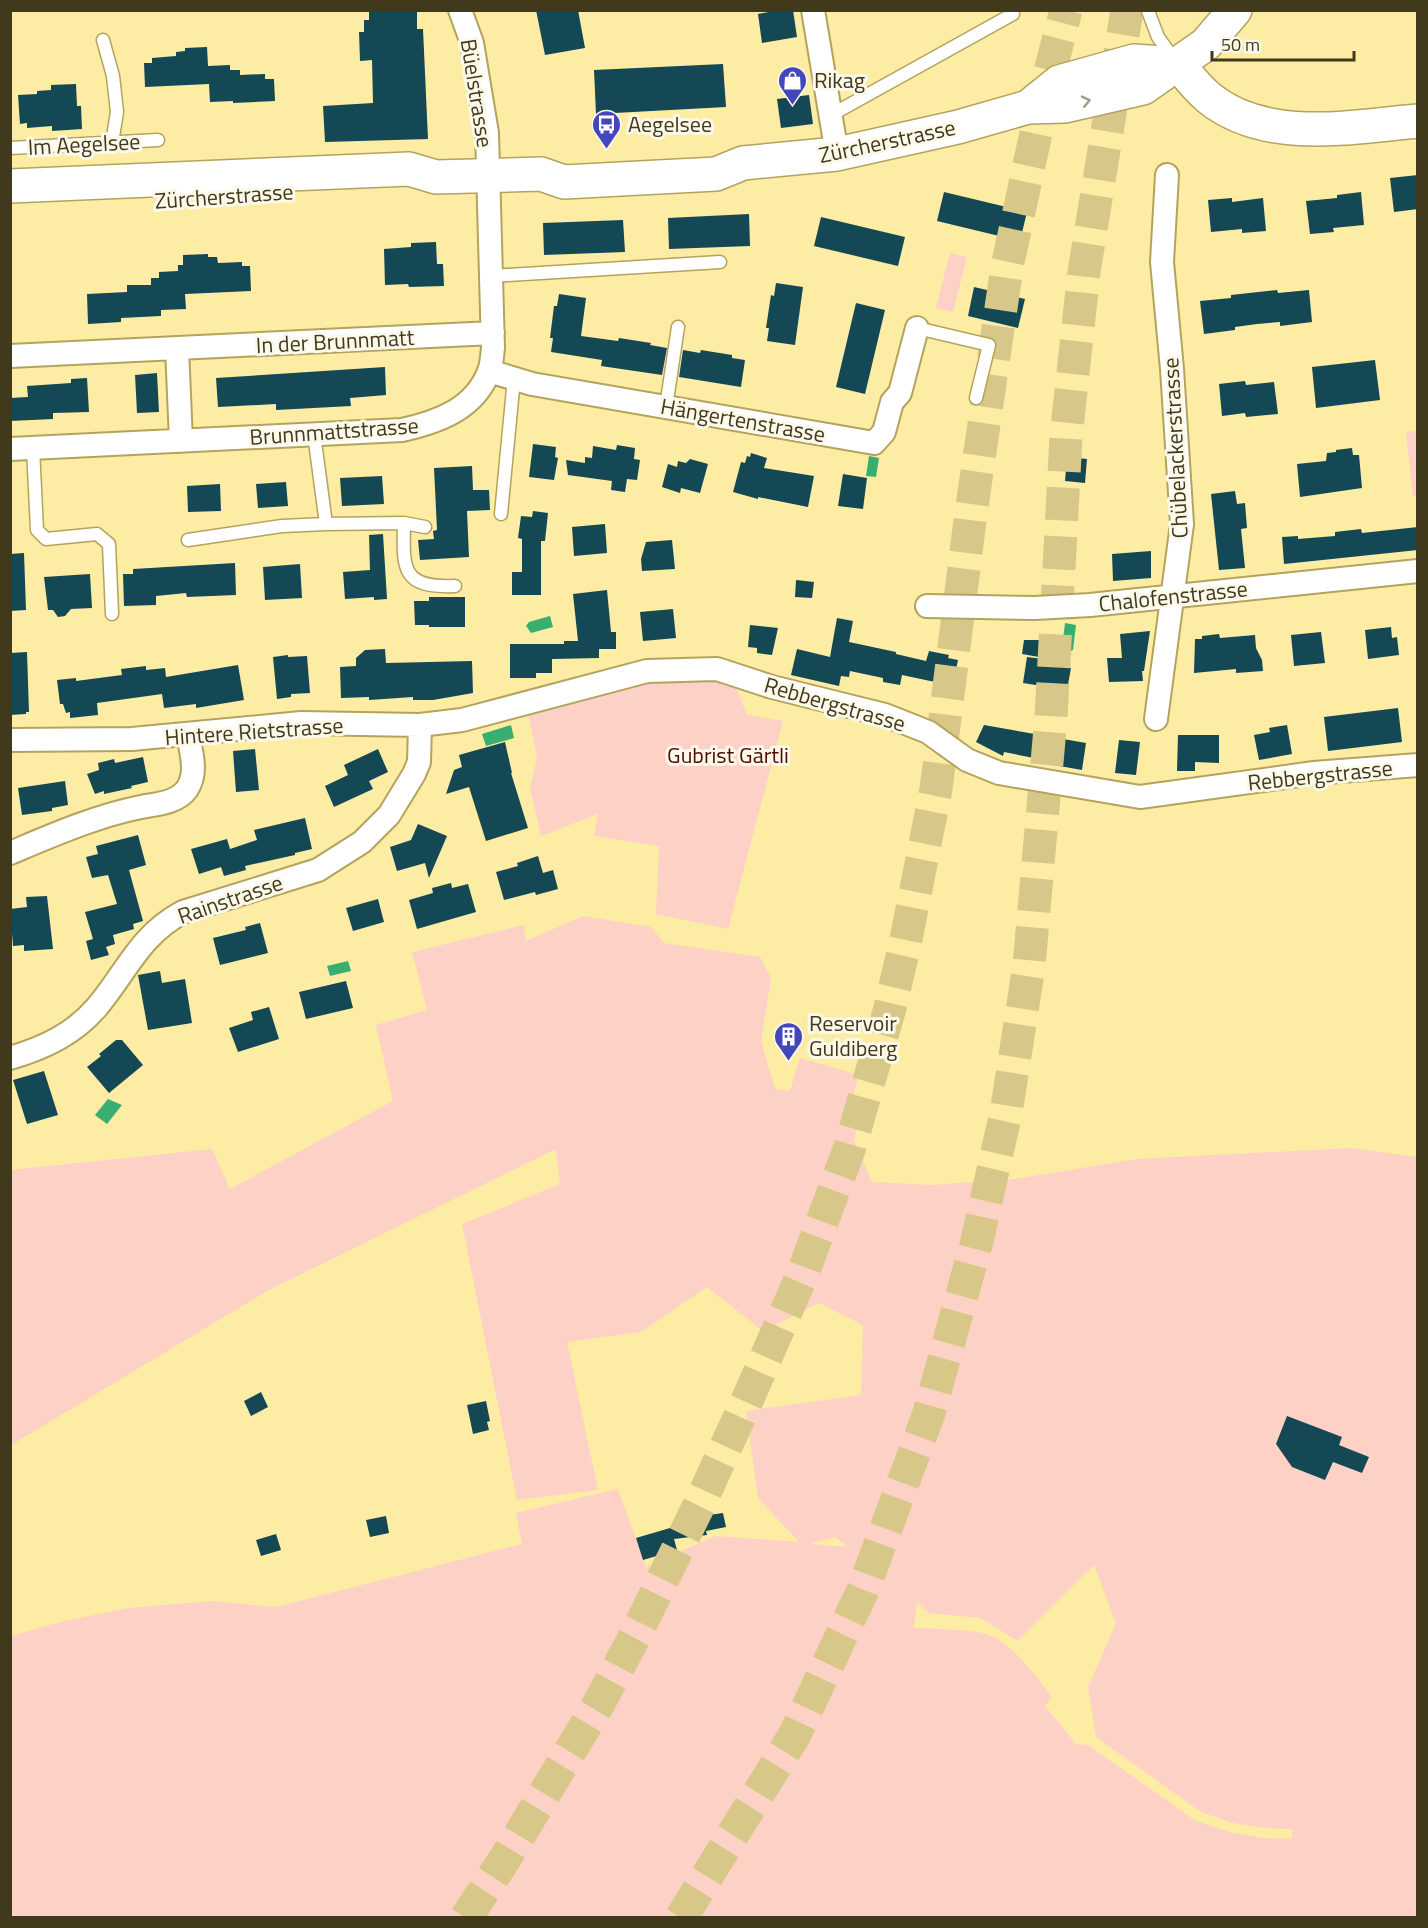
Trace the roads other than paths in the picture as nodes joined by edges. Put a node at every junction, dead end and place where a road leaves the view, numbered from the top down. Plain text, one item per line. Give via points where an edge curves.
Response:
1 (460, 10) edge
2 (813, 10) edge
3 (1235, 10) edge
4 (1148, 11) edge
5 (1013, 14) dead end
6 (103, 40) dead end
7 (1178, 64) junction
8 (831, 115) junction
9 (1418, 121) edge
10 (158, 140) dead end
11 (112, 143) junction
12 (10, 148) edge
13 (837, 154) junction
14 (1167, 175) dead end
15 (488, 176) junction
16 (436, 177) junction
17 (10, 186) edge
18 (10, 207) edge
19 (720, 262) dead end
20 (491, 276) junction
21 (678, 327) dead end
22 (917, 328) joint
23 (493, 333) junction
24 (177, 348) junction
25 (10, 356) edge
26 (489, 371) junction
27 (514, 378) junction
28 (976, 398) dead end
29 (666, 408) junction
30 (314, 434) junction
31 (181, 441) junction
32 (22, 448) edge
33 (501, 514) dead end
34 (404, 523) junction
35 (326, 524) junction
36 (424, 527) dead end
37 (188, 540) dead end
38 (1418, 571) edge
39 (455, 586) dead end
40 (1174, 596) junction
41 (927, 606) dead end
42 (112, 614) dead end
43 (496, 710) joint
44 (1156, 719) dead end
45 (420, 725) junction
46 (188, 735) junction
47 (10, 740) edge
48 (1418, 765) edge
49 (10, 853) edge
50 (10, 1058) edge

1 - 15 street, Büelstrasse via 478,76 487,133
2 - 8 street
3 - 7 main road, Zürcherstrasse via 1206,44
4 - 7 lane via 1158,37
5 - 8 lane
6 - 11 lane via 117,112
7 - 9 main road via 1210,99 1234,114 1262,123 1331,128
7 - 13 main road, Zürcherstrasse via 1143,88 1065,106 1028,107
8 - 13 street
10 - 11 lane, Im Aegelsee
11 - 12 lane, Im Aegelsee
13 - 15 main road, Zürcherstrasse via 743,163 716,174 564,182 541,174
14 - 40 street, Chübelackerstrasse via 1162,262 1182,524
15 - 16 main road, Zürcherstrasse
15 - 20 street, Brunnmattstrasse
16 - 17 main road, Zürcherstrasse via 409,169
16 - 18 main road, Zürcherstrasse via 410,186
19 - 20 lane
20 - 23 street, Brunnmattstrasse
21 - 29 lane
22 - 28 lane via 989,345
22 - 29 street, Hängertenstrasse via 900,393 892,402 884,432 873,443
23 - 24 street, In der Brunnmatt
23 - 26 street, Brunnmattstrasse
24 - 25 street, In der Brunnmatt
24 - 31 street
26 - 27 street, Hängertenstrasse
26 - 30 street, Brunnmattstrasse via 475,396 457,411 430,424 402,430
27 - 29 street, Hängertenstrasse
27 - 33 lane
30 - 31 street, Brunnmattstrasse
30 - 35 lane
31 - 32 street, Brunnmattstrasse
32 - 42 lane, Brunnmattstrasse via 37,530 46,539 97,534 109,544
34 - 35 lane
34 - 36 lane
34 - 39 lane via 405,570 416,580 435,587
35 - 37 lane via 282,526
38 - 40 street, Chalofenstrasse
40 - 41 street, Chalofenstrasse via 1057,607
40 - 44 street, Chübelackerstrasse
43 - 45 street, Hintere Rietstrasse via 462,720
43 - 48 street, Rebbergstrasse via 647,671 717,669 885,715 928,732 967,760 999,773 1140,797 1314,773
45 - 46 street, Hintere Rietstrasse via 301,723
45 - 50 street, Rainstrasse via 414,774 389,815 362,842 318,870 168,920 154,931 84,1020 53,1042
46 - 47 street, Hintere Rietstrasse
46 - 49 street via 192,777 179,797 117,812

